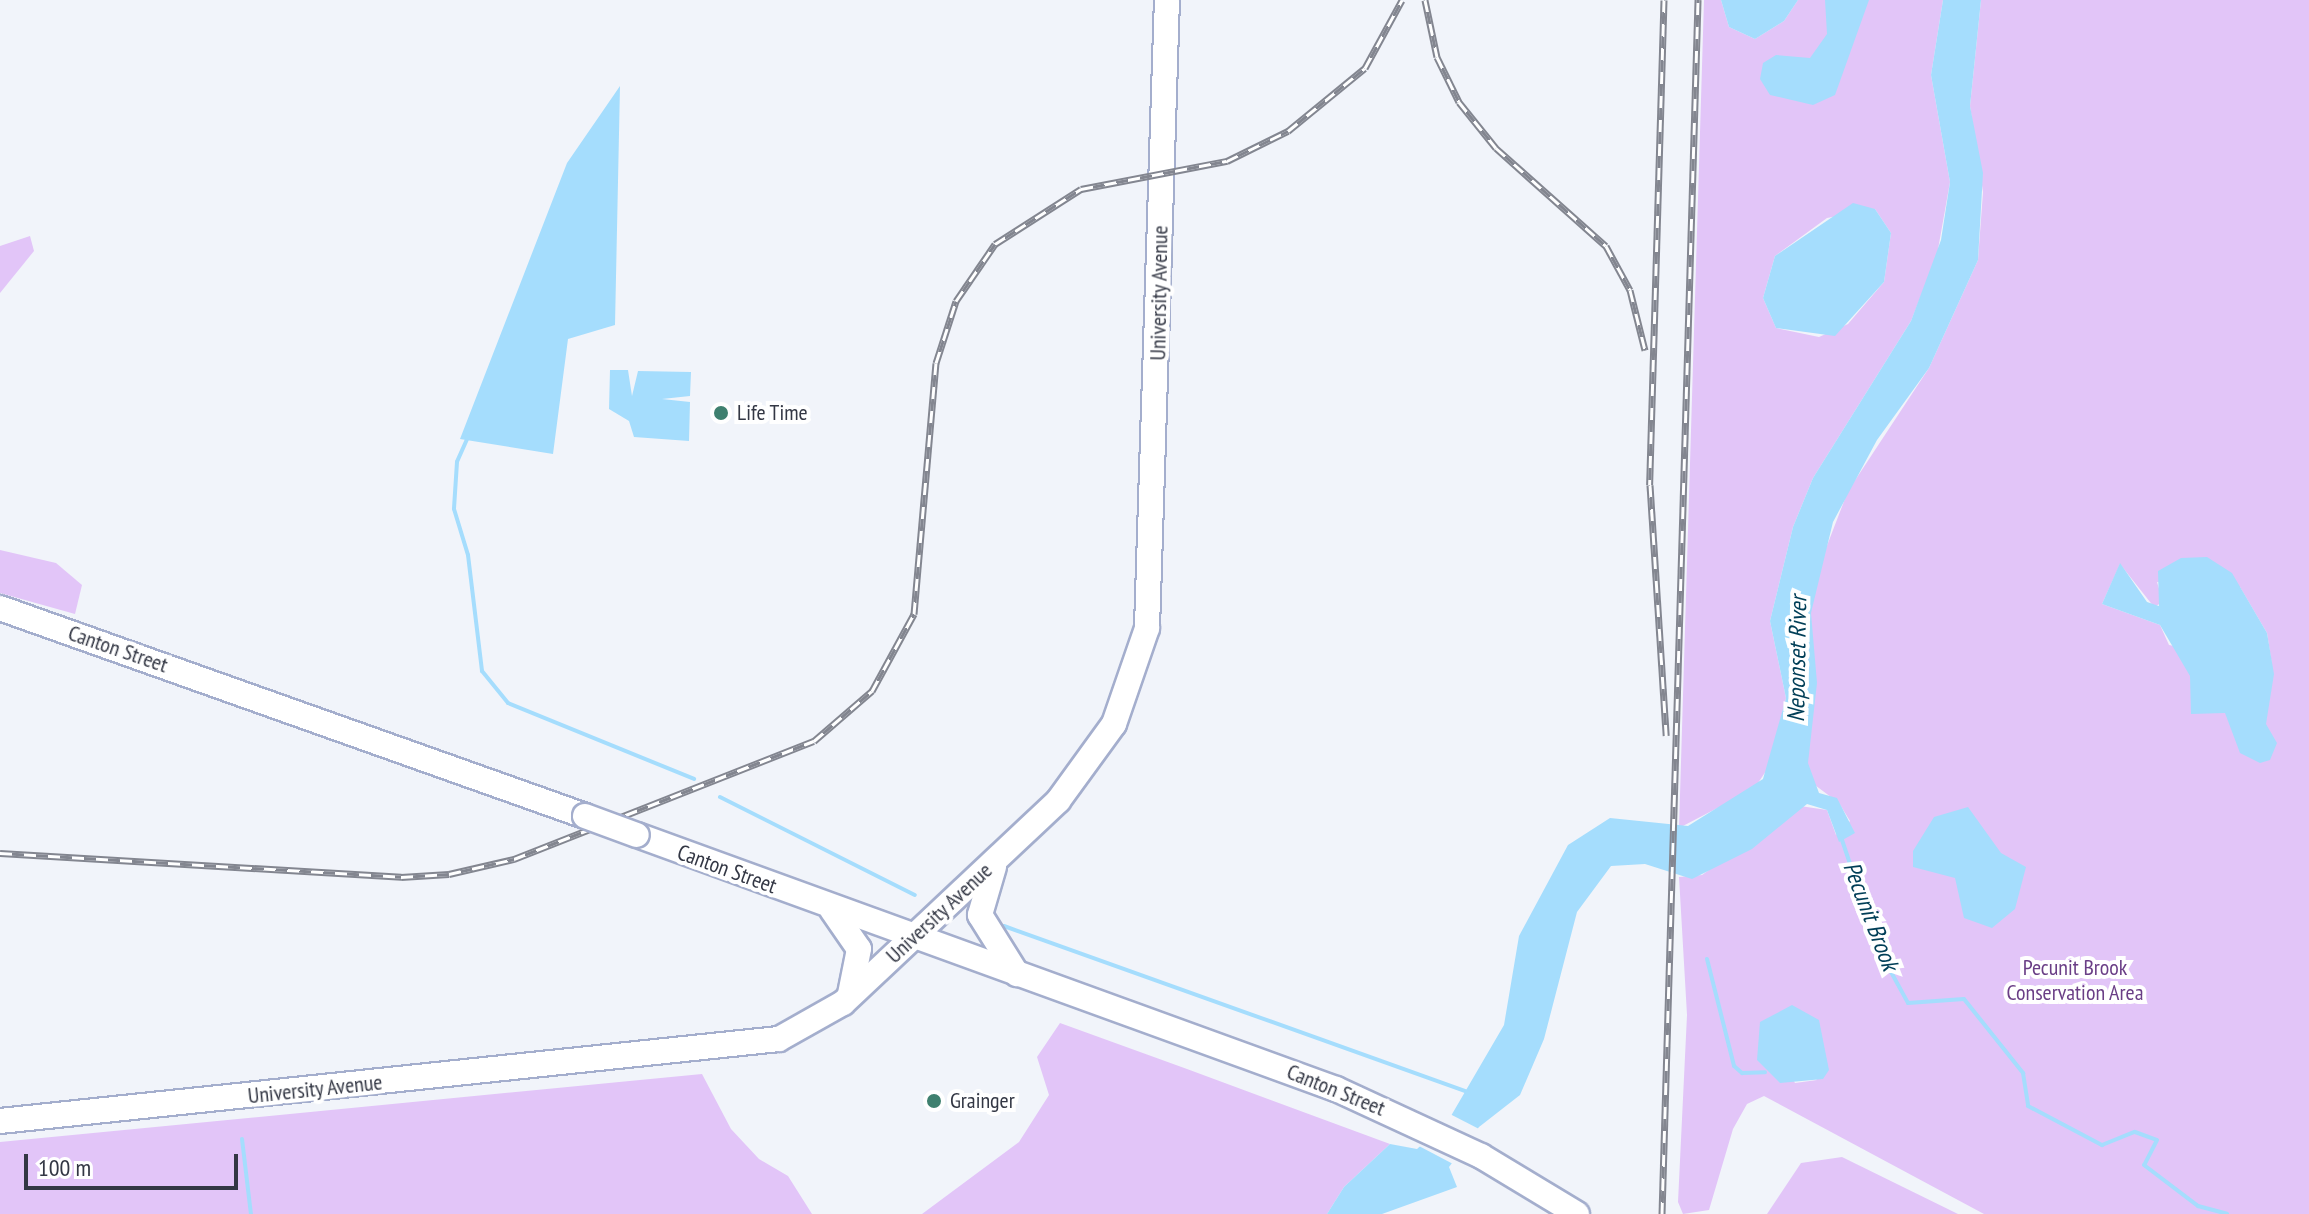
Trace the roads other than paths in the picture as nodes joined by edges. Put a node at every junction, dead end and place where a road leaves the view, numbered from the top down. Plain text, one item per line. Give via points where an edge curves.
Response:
1 (1167, 0) edge
2 (0, 608) edge
3 (1001, 855) junction
4 (827, 906) junction
5 (913, 937) junction
6 (1017, 974) junction
7 (843, 1003) junction
8 (0, 1121) edge
9 (1577, 1214) edge

1 - 3 main road, University Avenue via 1147,628 1125,701 1102,743 1066,792
2 - 4 main road, Canton Street, bridge
3 - 5 main road, University Avenue
3 - 6 main road via 980,915
4 - 5 main road, Canton Street
4 - 7 main road via 859,949 858,976
5 - 6 main road, Canton Street
5 - 7 main road, University Avenue
6 - 9 main road, Canton Street via 1297,1074 1421,1126
7 - 8 main road, University Avenue via 801,1030 745,1046

